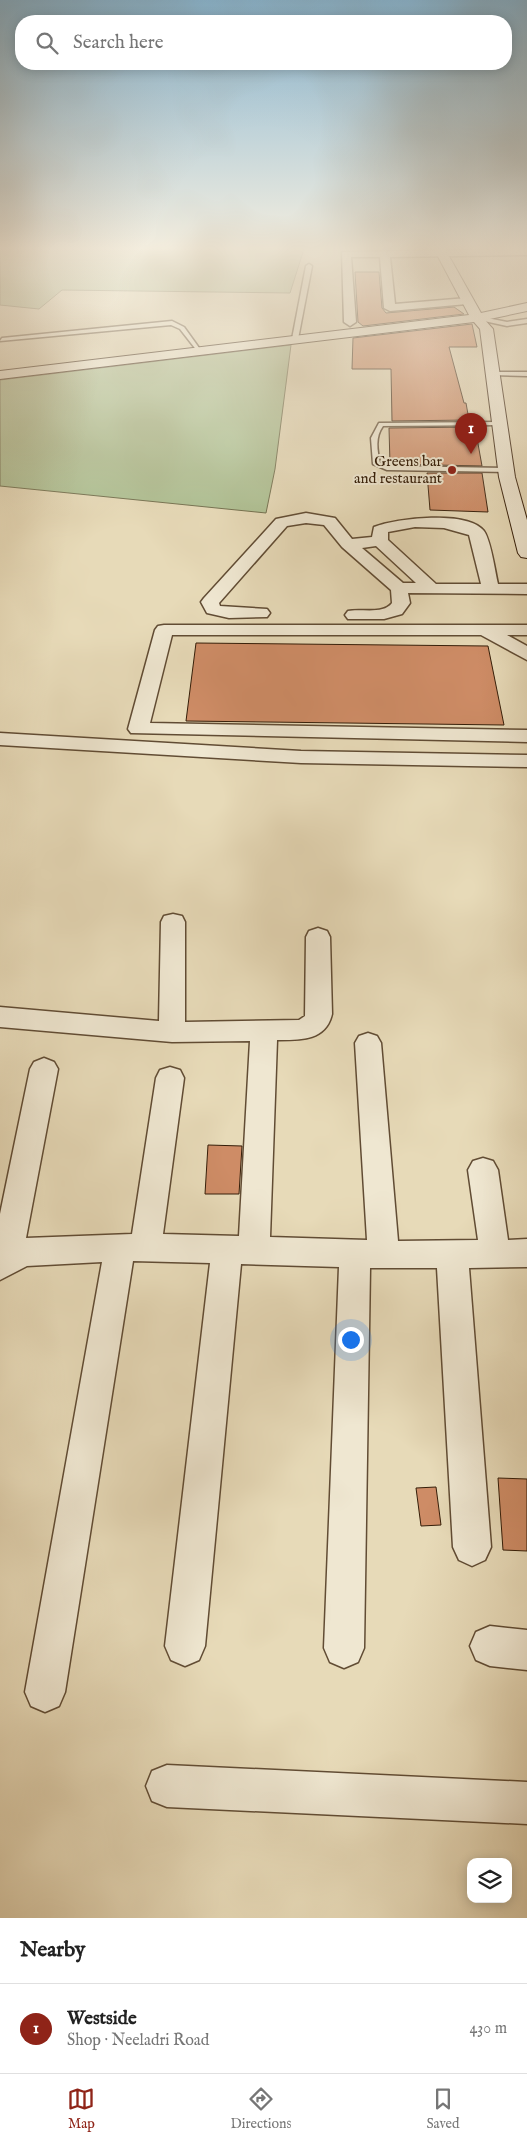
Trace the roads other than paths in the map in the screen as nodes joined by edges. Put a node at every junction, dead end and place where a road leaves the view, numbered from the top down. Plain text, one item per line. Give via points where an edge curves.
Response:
1 (17, 339) edge
2 (190, 339) edge
3 (306, 339) edge
4 (487, 339) edge
5 (2, 340) dead end
6 (294, 340) joint
7 (200, 351) junction
8 (492, 373) junction
9 (527, 374) edge
10 (0, 375) edge
11 (499, 424) junction
12 (507, 473) junction
13 (527, 477) edge
14 (523, 523) edge
15 (380, 541) junction
16 (348, 544) junction
17 (527, 553) edge
18 (527, 577) edge
19 (490, 583) junction
20 (399, 588) junction
21 (432, 589) junction
22 (527, 589) edge
23 (483, 630) junction
24 (527, 630) edge
25 (527, 654) edge
26 (527, 736) edge
27 (0, 739) edge
28 (527, 761) edge
29 (172, 922) dead end
30 (318, 937) dead end
31 (0, 1017) edge
32 (172, 1032) junction
33 (264, 1032) junction
34 (368, 1043) dead end
35 (44, 1069) dead end
36 (170, 1078) dead end
37 (483, 1170) dead end
38 (133, 1248) junction
39 (240, 1250) junction
40 (369, 1253) junction
41 (495, 1253) junction
42 (527, 1253) edge
43 (452, 1254) junction
44 (3, 1263) edge
45 (472, 1547) dead end
46 (185, 1646) dead end
47 (344, 1648) dead end
48 (45, 1692) dead end
49 (168, 1786) dead end
50 (527, 1803) edge

1 - 5 lane
2 - 7 lane
3 - 6 main road
4 - 8 main road
6 - 7 main road
7 - 10 main road
8 - 9 lane
8 - 11 main road
11 - 12 main road
11 - 12 lane via 380,424 374,434 374,456 377,464 387,468
12 - 13 main road
12 - 14 main road
14 - 17 main road
15 - 16 street
15 - 19 street via 380,530 388,525 455,524 470,527 477,533
15 - 21 street
16 - 20 street
16 - 20 street via 329,521 306,518 282,522 210,602 213,609 229,613 378,615 396,610 401,603
18 - 19 street
19 - 21 street
19 - 22 street
20 - 21 street
23 - 24 street
23 - 25 street
23 - 26 street via 164,630 138,729
27 - 28 street via 301,757
29 - 32 street
30 - 33 street via 319,1014 316,1022 294,1031
31 - 32 street
32 - 33 street
33 - 39 street
34 - 40 street
35 - 44 street
36 - 38 street
37 - 41 street
38 - 39 street
38 - 44 street via 25,1252
38 - 48 street
39 - 40 street
39 - 46 street
40 - 43 street
40 - 47 street
41 - 42 street
41 - 43 street
43 - 45 street
49 - 50 street

